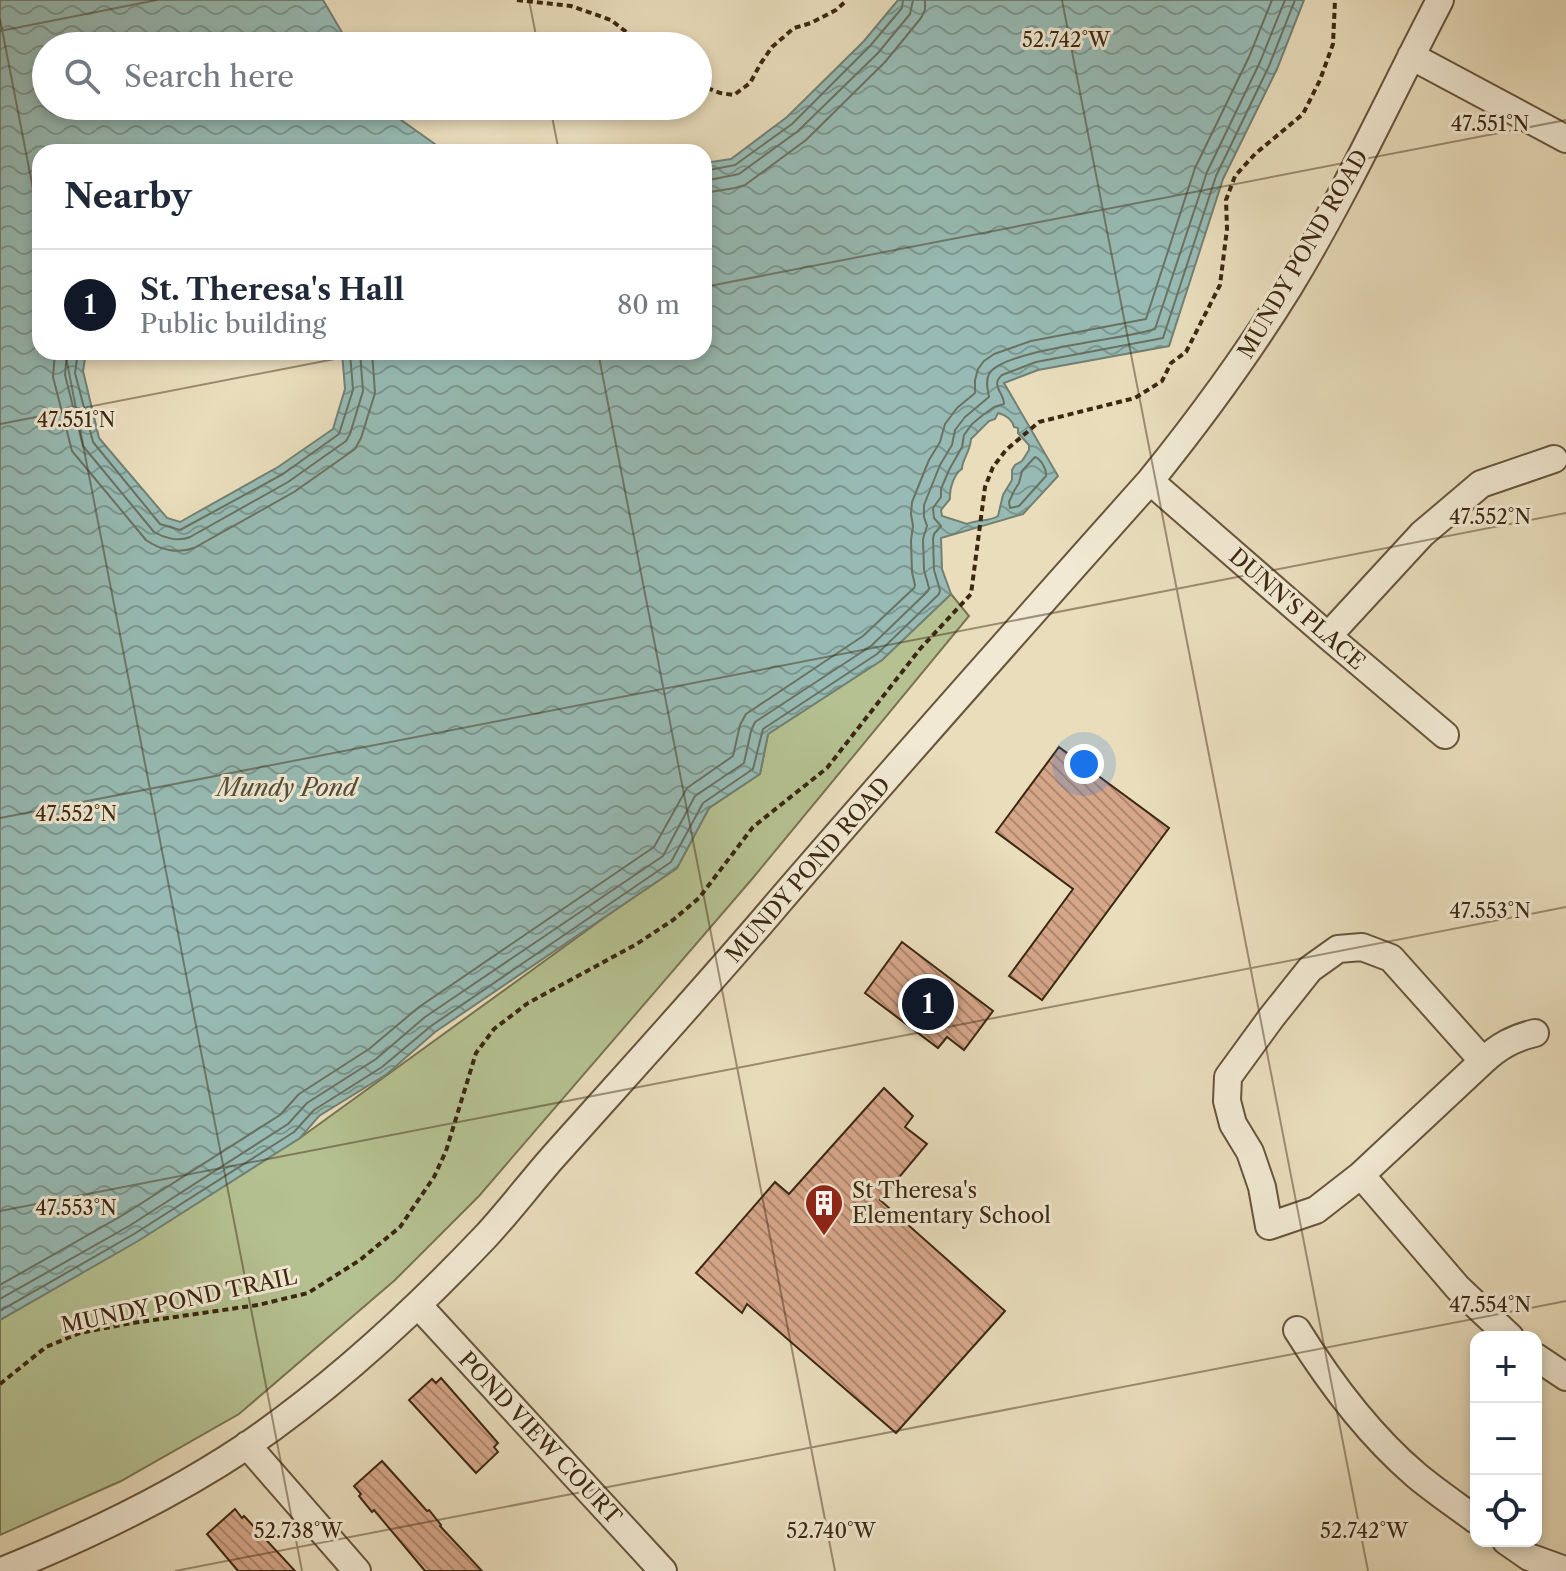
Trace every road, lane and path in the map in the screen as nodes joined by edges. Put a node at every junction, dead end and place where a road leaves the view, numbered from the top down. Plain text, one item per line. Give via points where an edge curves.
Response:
1 (517, 0) edge
2 (847, 0) edge
3 (1335, 0) edge
4 (1440, 0) edge
5 (626, 32) edge
6 (1411, 56) junction
7 (712, 90) edge
8 (1566, 139) edge
9 (1554, 459) dead end
10 (1150, 481) junction
11 (1328, 636) junction
12 (1445, 735) dead end
13 (1535, 1033) dead end
14 (1483, 1061) junction
15 (1361, 1175) junction
16 (418, 1305) junction
17 (1297, 1330) dead end
18 (1504, 1331) edge
19 (1542, 1361) edge
20 (1566, 1377) edge
21 (0, 1384) edge
22 (247, 1445) junction
23 (1470, 1515) edge
24 (1515, 1547) edge
25 (1563, 1565) edge
26 (2, 1571) edge
27 (357, 1571) edge
28 (663, 1571) edge

1 - 5 path via 571,6 611,20
2 - 7 path via 794,28 734,95
3 - 21 path, MUNDY POND TRAIL via 1333,44 1303,114 1235,176 1226,200 1220,285 1186,352 1171,363 1162,381 1135,398 1039,422 999,458 982,506 971,594 920,649 827,768 753,827 699,898 635,945 528,1003 494,1029 476,1053 434,1177 400,1227 308,1293 80,1333 46,1347
4 - 6 street, MUNDY POND ROAD
6 - 8 street
6 - 10 street, MUNDY POND ROAD via 1290,285 1245,356
9 - 11 street via 1481,484 1422,534
10 - 11 street, DUNN'S PLACE
10 - 16 street, MUNDY POND ROAD via 489,1233
11 - 12 street, DUNN'S PLACE
13 - 14 street via 1507,1041
14 - 15 street
14 - 15 street via 1391,958 1362,947 1338,949 1310,969 1228,1077 1227,1101 1262,1187 1269,1226 1316,1210
15 - 18 street via 1458,1288
16 - 22 street, MUNDY POND ROAD via 322,1389
16 - 28 street, POND VIEW COURT
17 - 23 street via 1356,1415 1415,1473
19 - 20 street
22 - 26 street, MUNDY POND ROAD via 158,1498
22 - 27 street
24 - 25 street via 1529,1557

